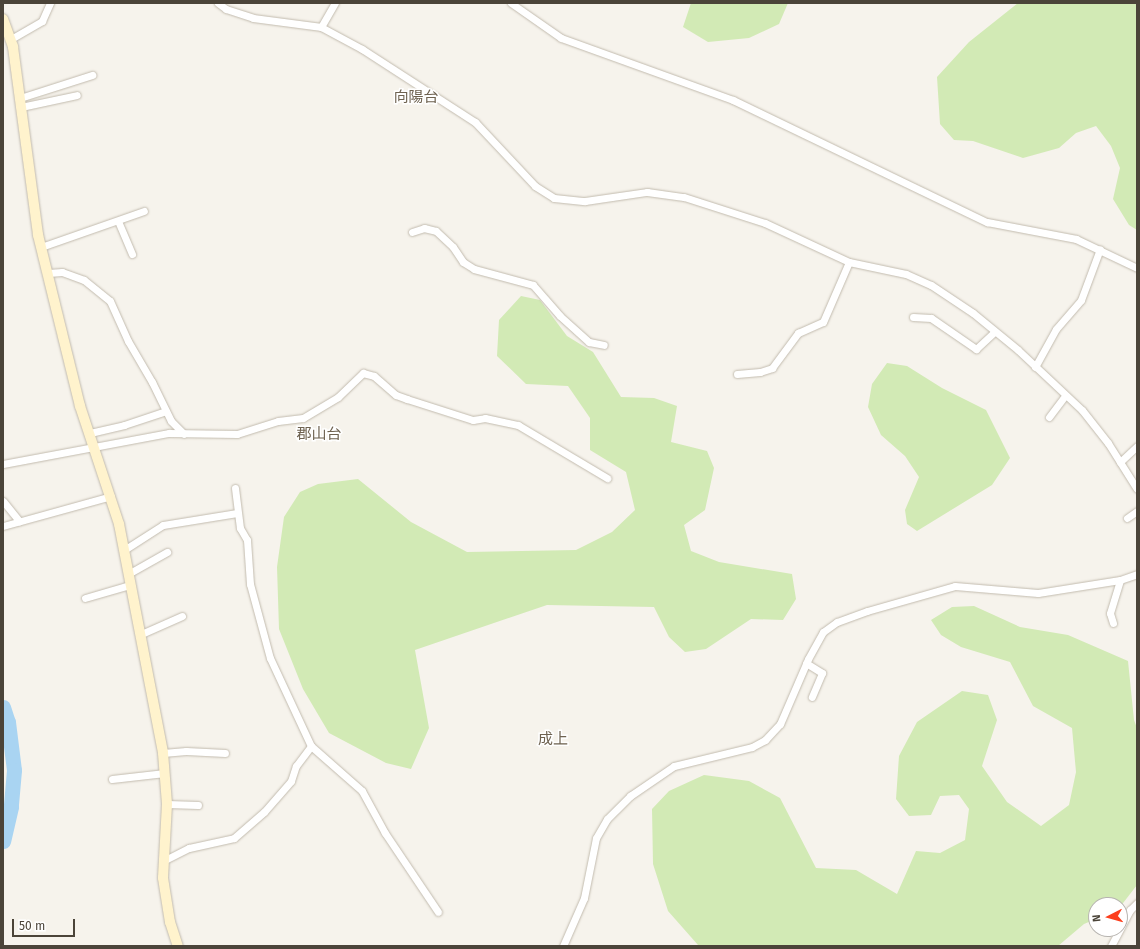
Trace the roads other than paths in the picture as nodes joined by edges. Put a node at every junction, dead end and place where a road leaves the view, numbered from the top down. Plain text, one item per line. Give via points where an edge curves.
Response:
1 (50, 3) edge
2 (218, 3) edge
3 (335, 3) edge
4 (511, 3) edge
5 (3, 19) edge
6 (321, 28) junction
7 (11, 39) junction
8 (92, 75) dead end
9 (77, 95) dead end
10 (21, 103) junction
11 (144, 212) dead end
12 (118, 221) junction
13 (412, 232) dead end
14 (41, 247) junction
15 (1100, 249) junction
16 (132, 254) dead end
17 (849, 262) junction
18 (1137, 268) edge
19 (48, 273) junction
20 (913, 317) dead end
21 (994, 332) junction
22 (604, 346) dead end
23 (1035, 368) junction
24 (737, 374) dead end
25 (1066, 396) junction
26 (166, 411) junction
27 (1049, 417) dead end
28 (90, 433) junction
29 (184, 434) junction
30 (1137, 446) edge
31 (96, 448) junction
32 (1120, 462) junction
33 (3, 464) edge
34 (607, 478) dead end
35 (235, 488) dead end
36 (1137, 489) edge
37 (111, 496) junction
38 (3, 501) edge
39 (1137, 511) edge
40 (237, 513) junction
41 (1127, 518) dead end
42 (19, 521) junction
43 (3, 526) edge
44 (124, 550) junction
45 (167, 552) dead end
46 (128, 574) junction
47 (1137, 574) edge
48 (1120, 580) junction
49 (130, 585) junction
50 (85, 598) dead end
51 (182, 616) dead end
52 (1113, 623) dead end
53 (139, 635) junction
54 (806, 663) junction
55 (812, 697) dead end
56 (311, 746) junction
57 (163, 753) junction
58 (225, 753) dead end
59 (165, 773) junction
60 (112, 779) dead end
61 (168, 804) junction
62 (198, 805) dead end
63 (163, 861) junction
64 (1137, 903) edge
65 (438, 912) dead end
66 (178, 946) edge
67 (563, 946) edge
68 (1112, 946) edge

1 - 7 street via 42,21
2 - 6 street via 226,9 253,18
3 - 6 street
4 - 15 street via 561,38 733,100 987,222 1076,239
5 - 7 street
6 - 17 street via 362,49 475,122 535,186 554,198 584,201 646,192 684,197 765,223
7 - 10 street
8 - 10 street
9 - 10 street
10 - 14 street
11 - 12 street
12 - 14 street
12 - 16 street
13 - 22 street via 424,228 436,231 453,247 463,262 474,269 533,285 560,316 589,342
14 - 19 street
15 - 18 street
15 - 23 street via 1082,300 1056,329
17 - 21 street via 906,274 931,285 973,313
17 - 24 street via 822,322 798,333 772,368
19 - 26 street via 62,272 84,280 110,301 128,341
19 - 28 street via 80,406
20 - 21 street via 930,318 976,349
21 - 23 street
23 - 25 street
25 - 27 street
25 - 32 street via 1097,426
26 - 28 street
26 - 29 street via 171,422
28 - 31 street
29 - 31 street via 169,433
29 - 34 street via 237,434 278,421 303,418 324,408 364,373 369,373 396,395 407,399 473,420 485,418 518,425
30 - 32 street
31 - 33 street
31 - 37 street
32 - 36 street
35 - 40 street
37 - 42 street
37 - 44 street
38 - 42 street
39 - 41 street
40 - 44 street via 163,525
40 - 56 street via 240,528 247,540 250,584 270,658
42 - 43 street
44 - 46 street
45 - 46 street
46 - 49 street
47 - 48 street
48 - 52 street via 1110,613
48 - 54 street via 1038,593 955,586 935,591 837,622 823,632
49 - 50 street
49 - 53 street
51 - 53 street
53 - 57 street
54 - 55 street via 822,673
54 - 67 street via 780,724 765,740 752,747 674,766 630,796 608,819 596,838 584,898
56 - 63 street via 287,786 264,812 234,838 189,848
56 - 65 street via 362,791 385,833
57 - 58 street
57 - 59 street
59 - 60 street
59 - 61 street
61 - 62 street
61 - 63 street
63 - 66 street via 165,900
64 - 68 street via 1130,910

